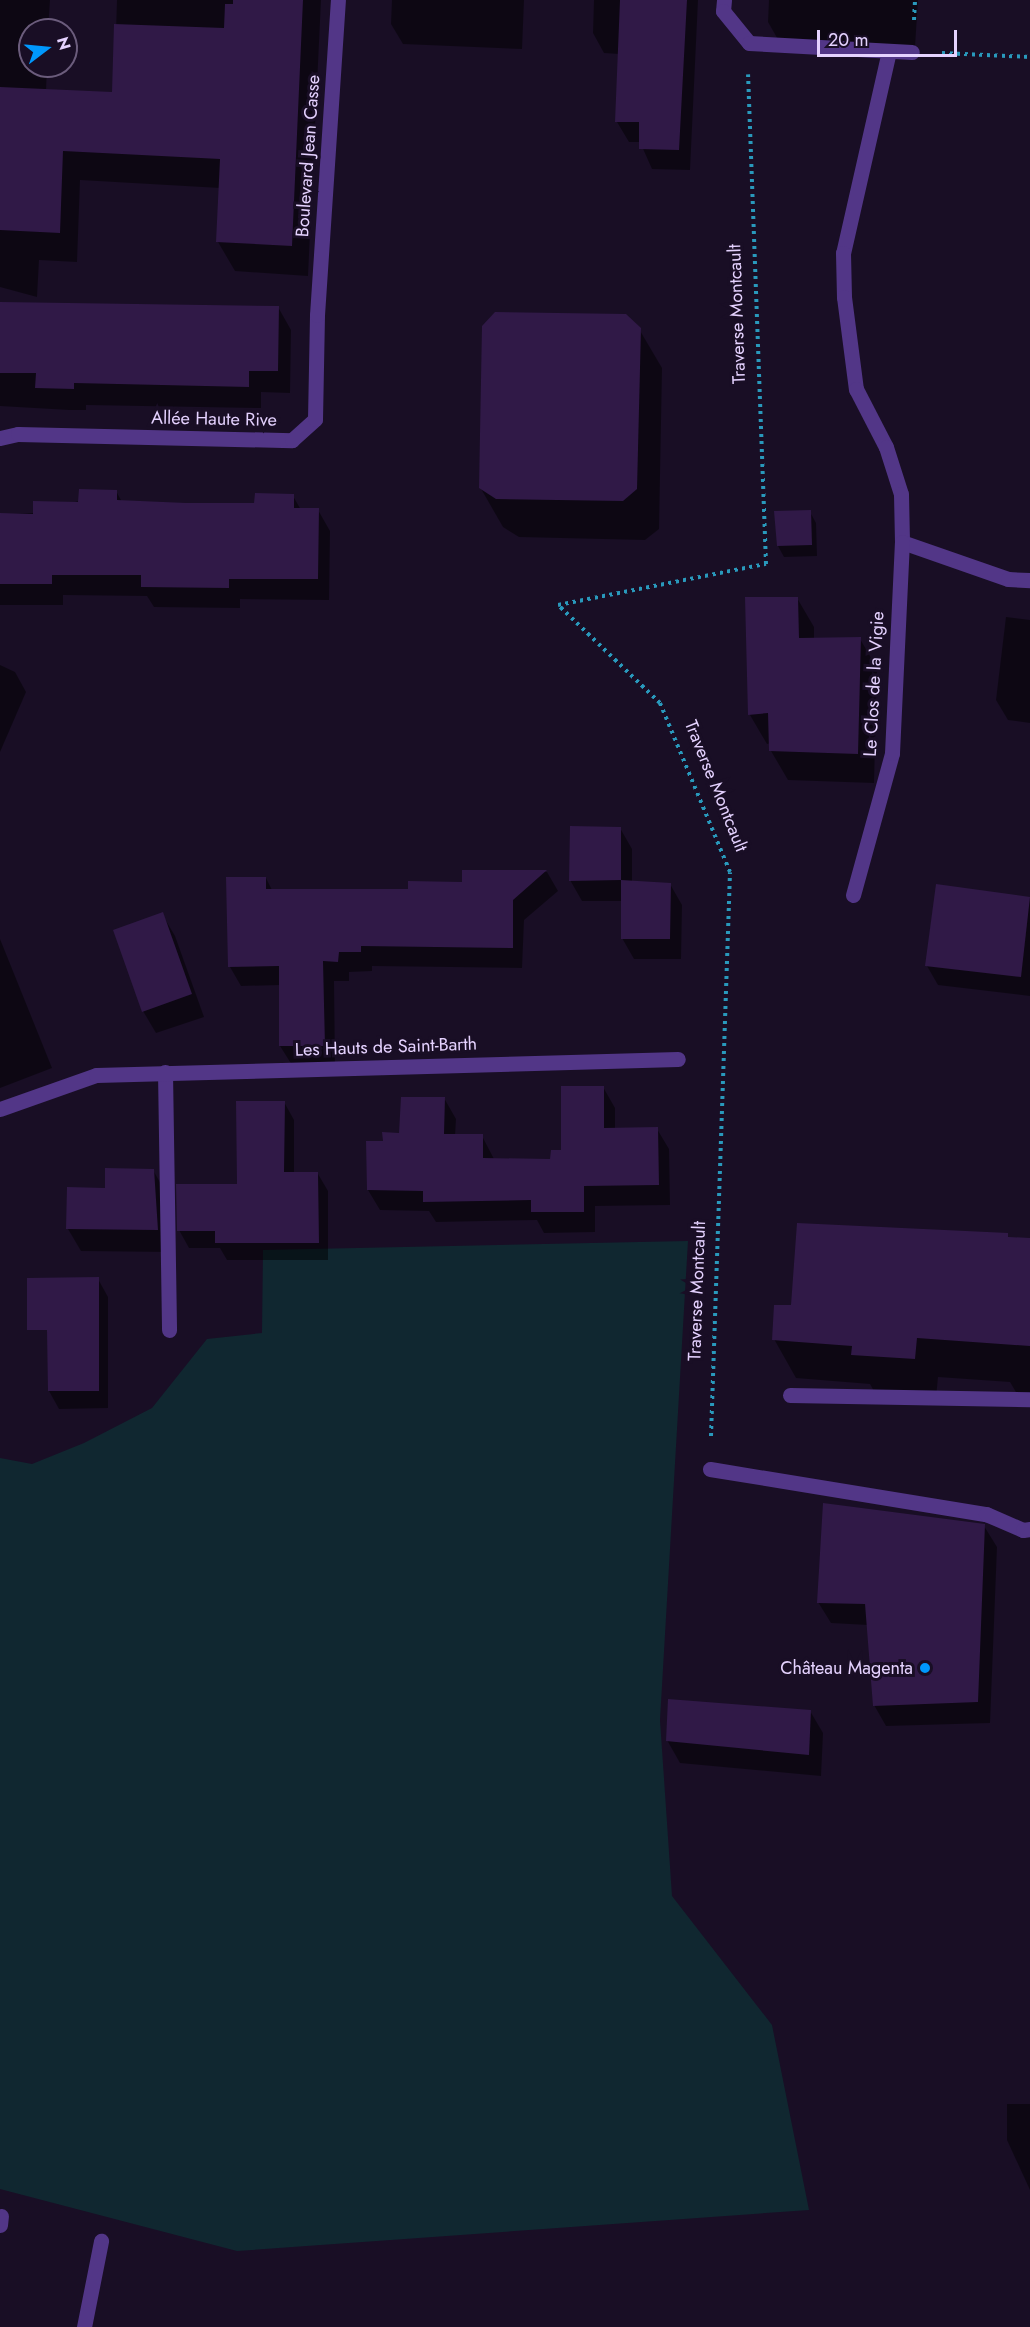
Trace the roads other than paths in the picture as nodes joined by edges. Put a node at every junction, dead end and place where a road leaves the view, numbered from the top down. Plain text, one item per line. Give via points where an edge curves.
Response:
1 (338, 0) edge
2 (724, 0) edge
3 (889, 51) junction
4 (912, 52) road end
5 (317, 315) joint
6 (0, 438) edge
7 (902, 542) junction
8 (1030, 580) edge
9 (853, 896) dead end
10 (678, 1059) dead end
11 (165, 1072) junction
12 (0, 1109) edge
13 (168, 1330) dead end
14 (790, 1395) dead end
15 (1030, 1400) edge
16 (710, 1469) road end
17 (1030, 1529) edge
18 (101, 2241) dead end
19 (84, 2327) edge

1 - 5 street, Boulevard Jean Casse
2 - 3 street via 723,11 749,43
3 - 4 street
3 - 7 street, Le Clos de la Vigie via 843,253 844,297 856,389 886,447 901,494
5 - 6 street, Allée Haute Rive via 315,420 292,440 18,434
7 - 8 street via 1008,579
7 - 9 street, Le Clos de la Vigie via 892,753
10 - 11 street, Les Hauts de Saint-Barth
11 - 12 street, Les Hauts de Saint-Barth via 96,1075
11 - 13 street
14 - 15 street
16 - 17 street via 986,1514 1023,1530
18 - 19 street

